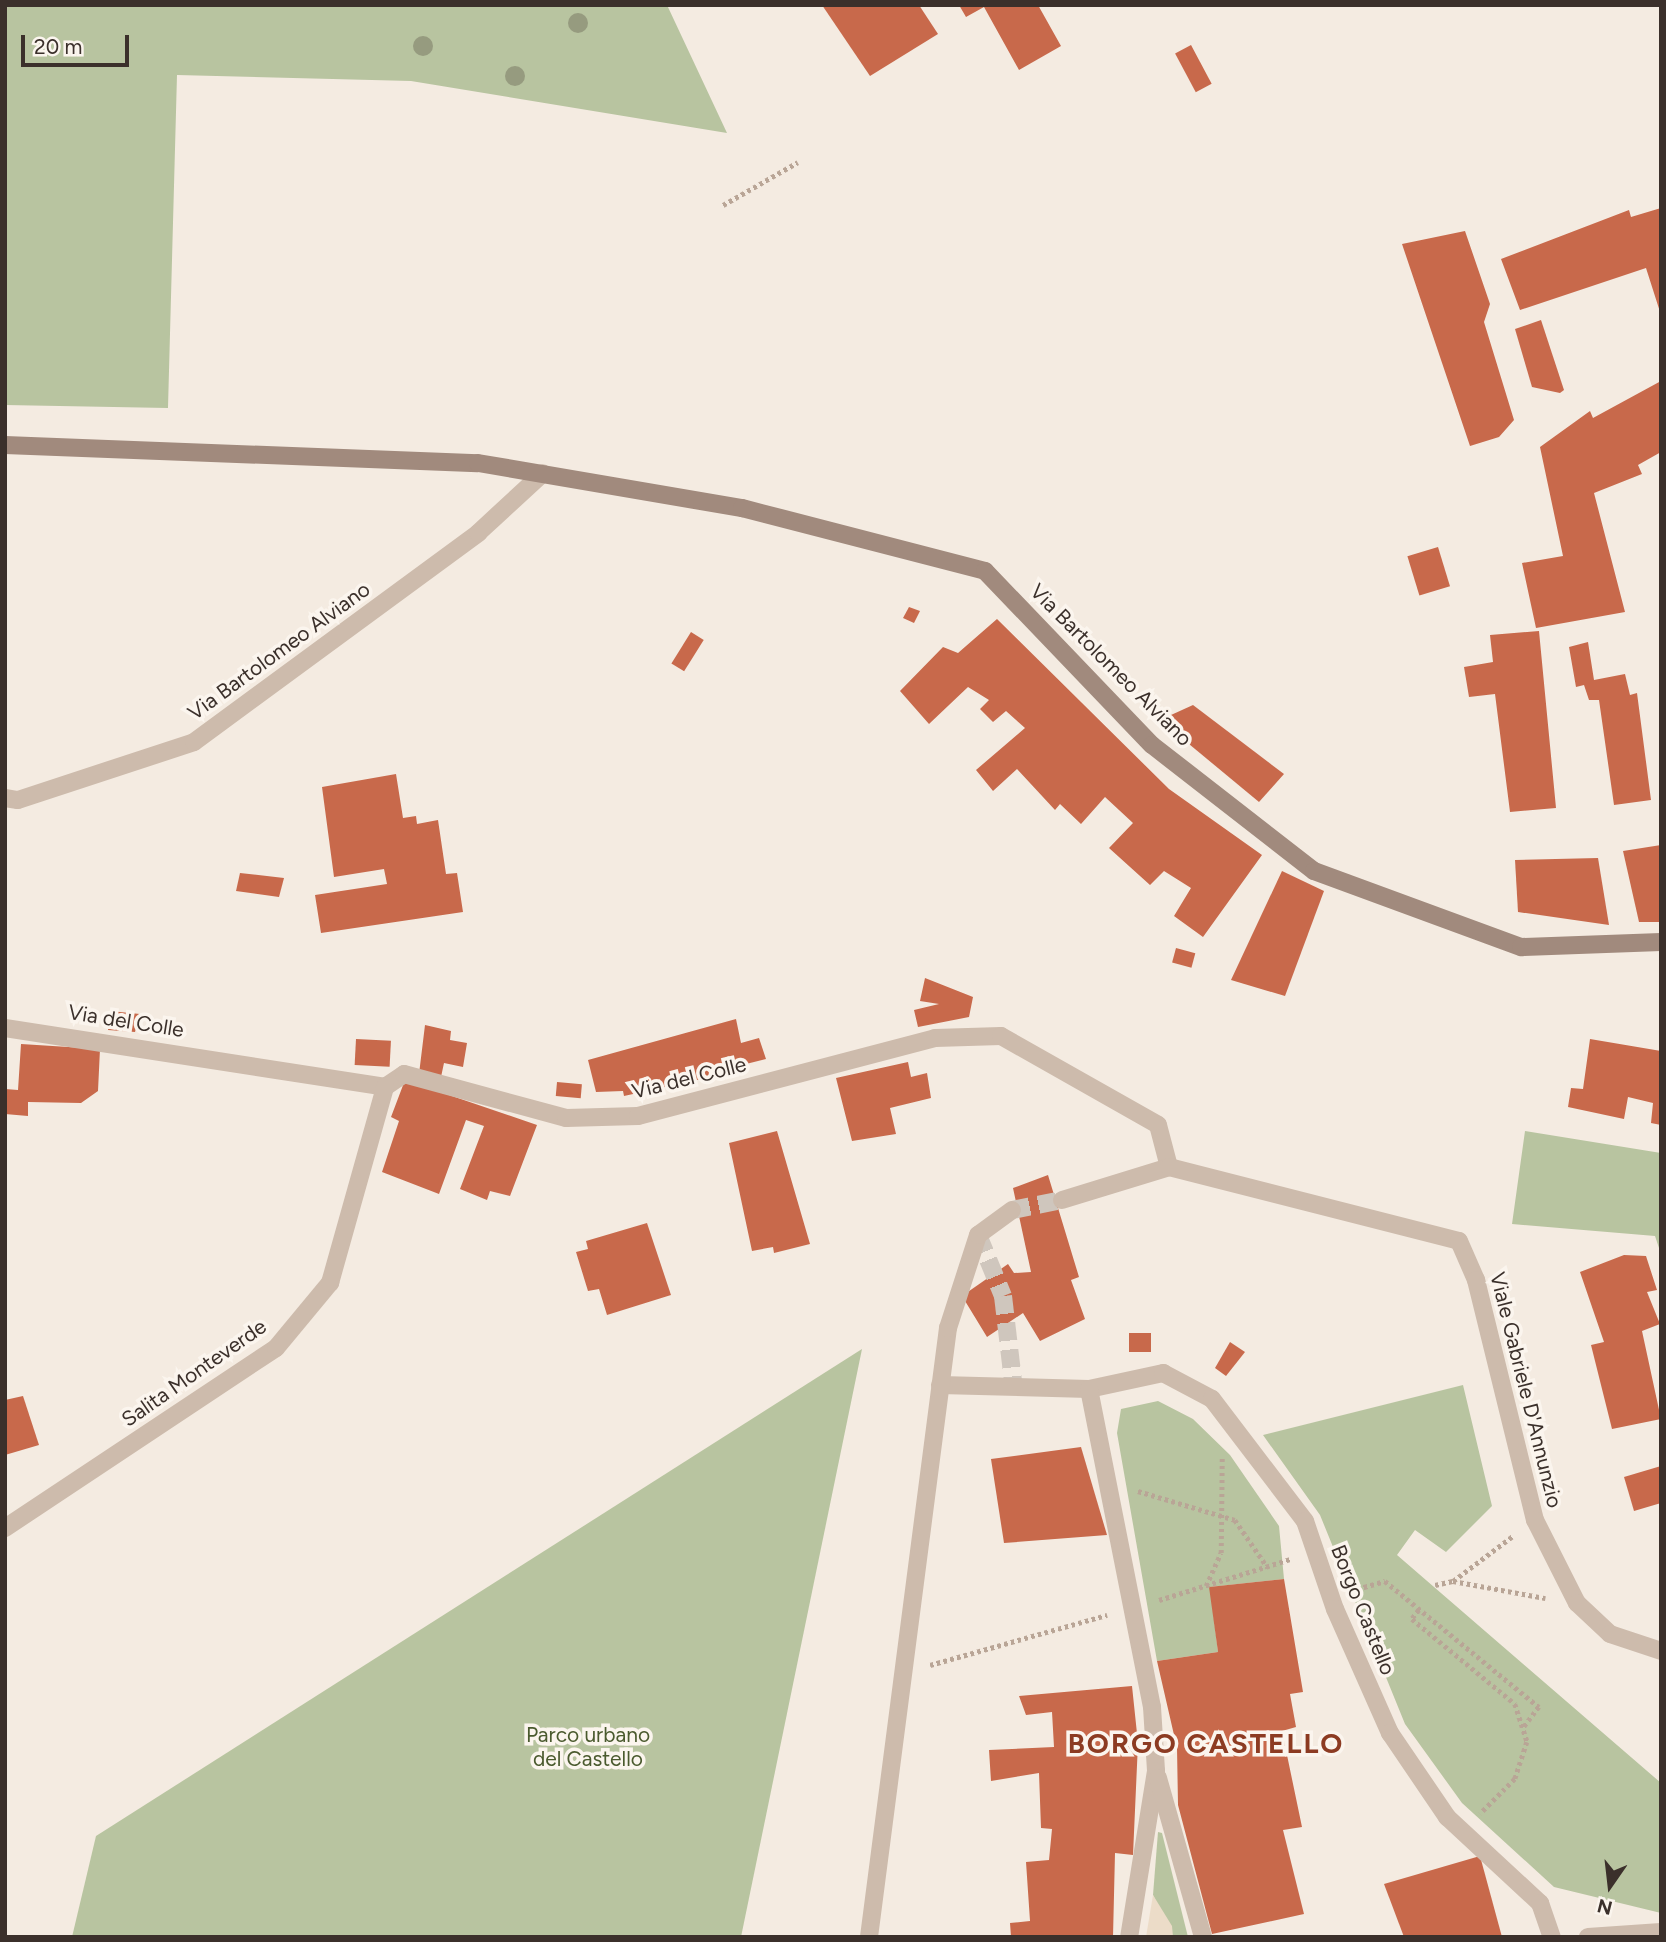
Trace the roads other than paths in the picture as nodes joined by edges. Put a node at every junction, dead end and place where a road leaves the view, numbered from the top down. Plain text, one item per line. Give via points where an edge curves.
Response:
1 (5, 445) edge
2 (543, 472) junction
3 (5, 798) edge
4 (1661, 942) edge
5 (5, 1028) edge
6 (385, 1087) junction
7 (1169, 1167) junction
8 (1062, 1200) tunnel mouth
9 (1012, 1210) tunnel mouth
10 (940, 1385) junction
11 (1089, 1389) junction
12 (5, 1528) edge
13 (1661, 1651) edge
14 (1156, 1771) junction
15 (1661, 1932) edge
16 (869, 1937) edge
17 (1129, 1937) edge
18 (1203, 1937) edge
19 (1552, 1937) edge
20 (1588, 1937) edge

1 - 2 main road, Via Bartolomeo Alviano via 478,463
2 - 3 street, Via Bartolomeo Alviano via 478,533 194,742 18,800
2 - 4 main road, Via Bartolomeo Alviano via 742,508 985,571 1152,745 1314,871 1521,947
5 - 6 street, Via del Colle
6 - 7 street, Via del Colle via 404,1074 566,1118 638,1116 935,1038 1001,1036 1158,1125
6 - 12 street, Salita Monteverde via 330,1283 275,1348
7 - 8 street
7 - 13 street, Viale Gabriele D'Annunzio via 1459,1241 1476,1280 1535,1520 1577,1604 1610,1634
9 - 10 street via 978,1235 960,1279
10 - 11 street, Borgo Castello
10 - 16 street
11 - 14 street via 1152,1707
11 - 19 street, Borgo Castello via 1163,1373 1212,1399 1305,1521 1335,1609 1390,1733 1460,1829 1540,1903
14 - 17 street
14 - 18 street
15 - 20 street

